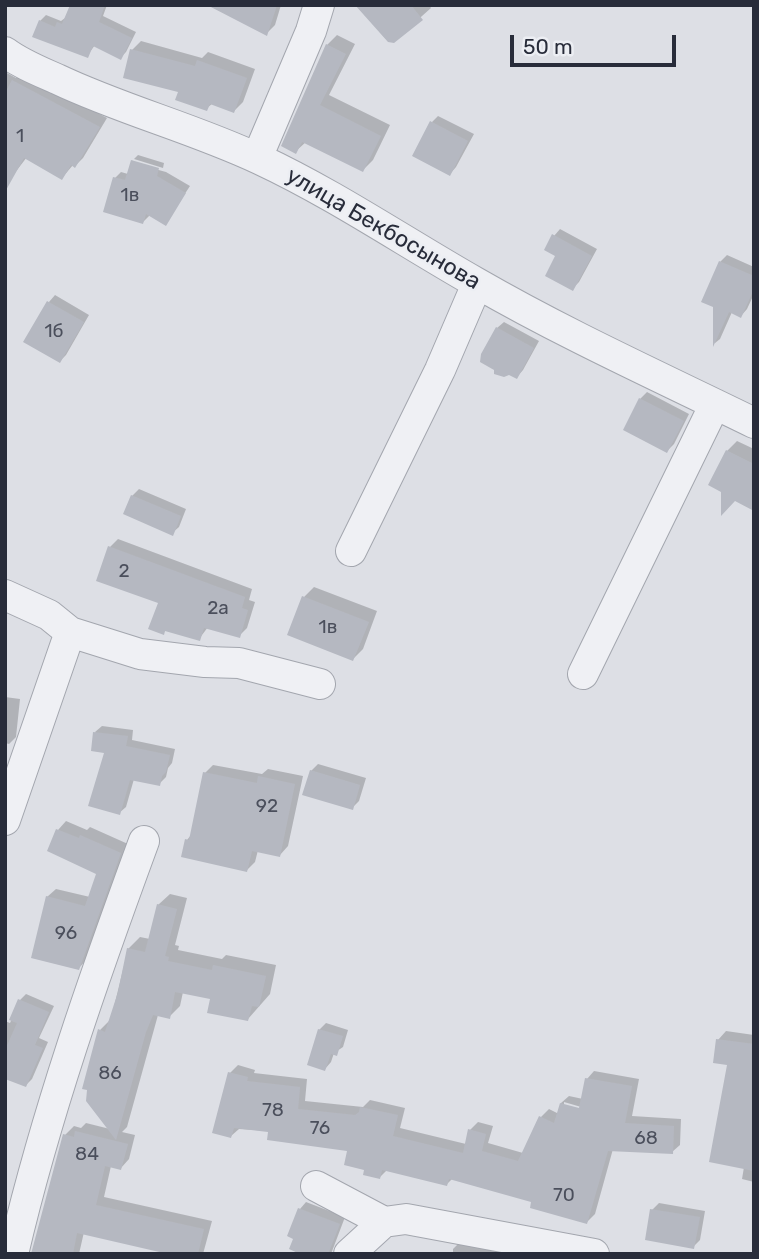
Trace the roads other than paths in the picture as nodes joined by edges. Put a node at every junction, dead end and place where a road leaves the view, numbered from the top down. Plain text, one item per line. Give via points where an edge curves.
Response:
1 (319, 5) edge
2 (5, 52) edge
3 (257, 158) junction
4 (477, 284) junction
5 (715, 404) junction
6 (754, 423) edge
7 (351, 551) dead end
8 (5, 595) edge
9 (70, 632) junction
10 (583, 674) dead end
11 (320, 684) dead end
12 (5, 820) edge
13 (144, 841) dead end
14 (316, 1186) dead end
15 (384, 1222) junction
16 (603, 1253) edge
17 (13, 1254) edge
18 (349, 1254) edge

1 - 3 street
2 - 3 street, улица Бекбосынова via 75,88
3 - 4 street, улица Бекбосынова via 349,206
4 - 5 street, улица Бекбосынова
4 - 7 street
5 - 6 street, улица Бекбосынова
5 - 10 street
8 - 9 street via 49,615
9 - 11 street via 140,654 239,663
9 - 12 street
13 - 17 street via 61,1077
14 - 15 street
15 - 16 street via 406,1219
15 - 18 street

